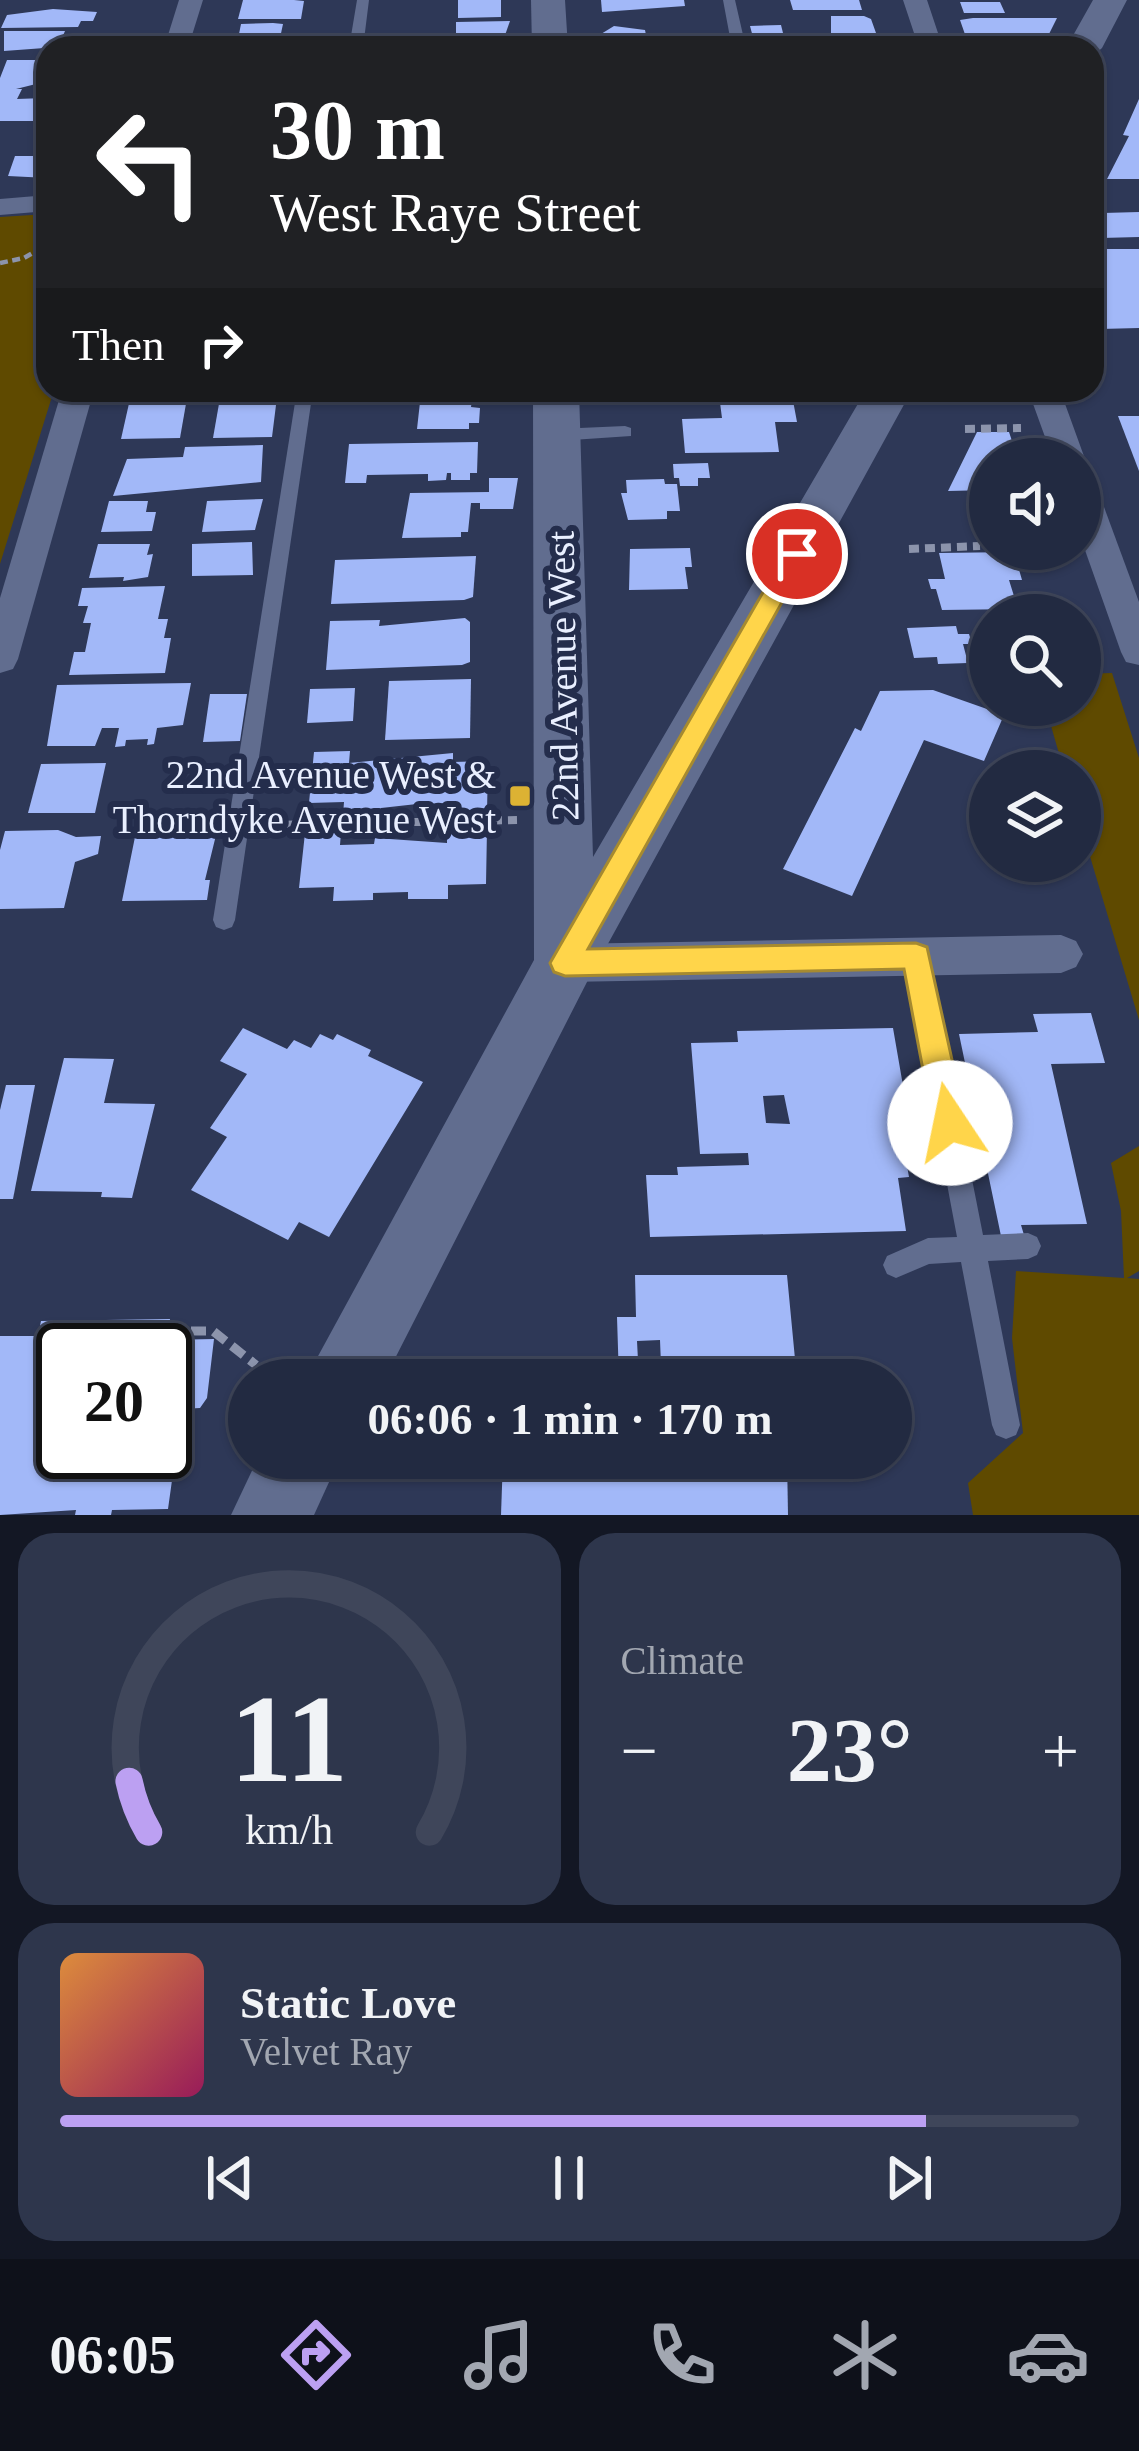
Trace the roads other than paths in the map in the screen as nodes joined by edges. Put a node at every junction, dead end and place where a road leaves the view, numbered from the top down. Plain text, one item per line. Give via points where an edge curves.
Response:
1 (190, 0) edge
2 (363, 0) edge
3 (548, 0) edge
4 (730, 0) edge
5 (915, 0) edge
6 (1111, 0) edge
7 (180, 36) edge
8 (358, 36) edge
9 (550, 36) edge
10 (737, 36) edge
11 (927, 36) edge
12 (1091, 36) edge
13 (36, 204) edge
14 (0, 207) edge
15 (75, 402) edge
16 (303, 402) edge
17 (883, 402) edge
18 (1049, 402) edge
19 (556, 412) edge
20 (625, 432) dead end
21 (1062, 438) edge
22 (1101, 546) edge
23 (1139, 652) edge
24 (0, 659) edge
25 (224, 920) dead end
26 (1061, 954) dead end
27 (916, 956) junction
28 (565, 963) junction
29 (1028, 1246) dead end
30 (975, 1248) junction
31 (896, 1265) dead end
32 (354, 1359) edge
33 (1006, 1425) dead end
34 (291, 1479) edge
35 (271, 1515) edge

1 - 7 street
2 - 8 lane
3 - 9 main road
4 - 10 lane
5 - 11 street
6 - 12 main road
13 - 14 street
15 - 24 street
16 - 25 lane
17 - 28 main road
18 - 21 street
19 - 20 lane
19 - 28 main road, 22nd Avenue West
22 - 23 street
26 - 27 street
27 - 28 street
27 - 30 lane
28 - 32 main road
29 - 30 lane
30 - 31 lane via 928,1251
30 - 33 lane
34 - 35 main road

